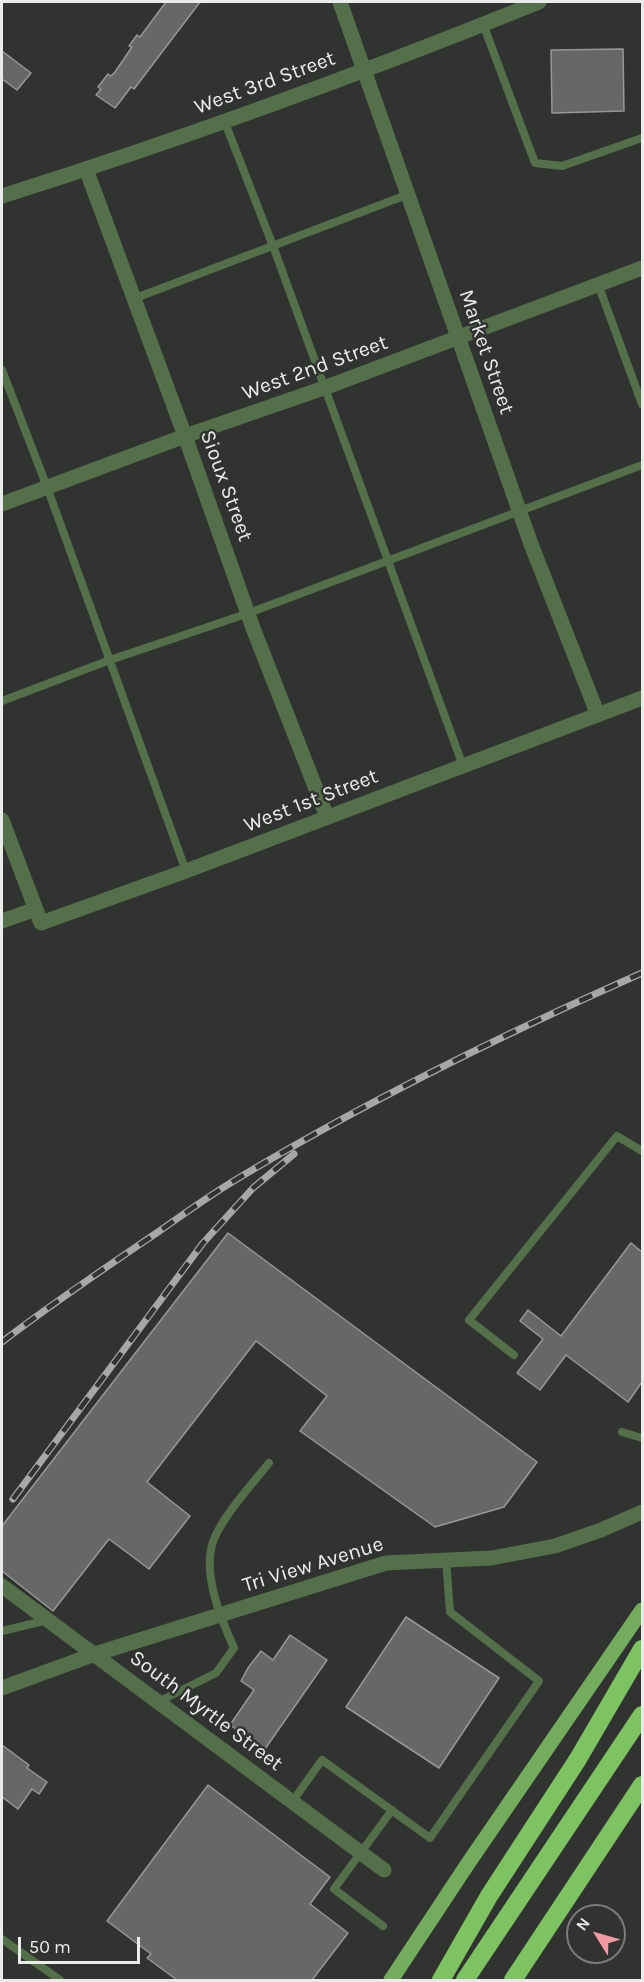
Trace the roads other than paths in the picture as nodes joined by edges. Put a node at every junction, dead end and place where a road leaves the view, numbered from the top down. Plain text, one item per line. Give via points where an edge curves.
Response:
1 (340, 2) edge
2 (539, 2) edge
3 (483, 24) junction
4 (365, 69) junction
5 (224, 120) junction
6 (642, 138) edge
7 (86, 169) junction
8 (409, 194) junction
9 (2, 196) edge
10 (273, 246) junction
11 (642, 268) edge
12 (597, 284) junction
13 (134, 299) junction
14 (459, 337) junction
15 (2, 370) edge
16 (324, 388) junction
17 (642, 404) edge
18 (185, 436) junction
19 (642, 465) edge
20 (47, 487) junction
21 (2, 504) edge
22 (520, 510) junction
23 (389, 560) junction
24 (249, 613) junction
25 (110, 660) junction
26 (642, 698) edge
27 (2, 701) edge
28 (598, 715) junction
29 (463, 766) junction
30 (327, 817) junction
31 (2, 820) edge
32 (186, 871) junction
33 (36, 909) junction
34 (2, 921) edge
35 (642, 1151) edge
36 (514, 1355) dead end
37 (622, 1432) dead end
38 (642, 1438) edge
39 (269, 1463) dead end
40 (642, 1512) edge
41 (446, 1559) junction
42 (2, 1586) edge
43 (642, 1610) edge
44 (220, 1616) junction
45 (48, 1620) junction
46 (2, 1631) edge
47 (642, 1649) edge
48 (95, 1654) junction
49 (2, 1688) edge
50 (158, 1702) junction
51 (642, 1715) edge
52 (642, 1785) edge
53 (292, 1802) junction
54 (392, 1810) junction
55 (361, 1852) junction
56 (384, 1870) dead end
57 (383, 1926) dead end
58 (2, 1939) edge
59 (60, 1980) edge
60 (391, 1980) edge
61 (441, 1980) edge
62 (465, 1980) edge
63 (513, 1980) edge

1 - 4 street, Market Street
2 - 3 street, West 3rd Street
3 - 4 street, West 3rd Street
3 - 6 lane via 535,163 562,166
4 - 5 street, West 3rd Street
4 - 8 street, Market Street
5 - 7 street, West 3rd Street
5 - 10 lane
7 - 9 street, West 3rd Street
7 - 13 street, Sioux Street
8 - 10 lane
8 - 14 street, Market Street
10 - 13 lane
10 - 16 lane
11 - 12 street, West 2nd Street
12 - 14 street, West 2nd Street
12 - 17 lane
13 - 18 street, Sioux Street
14 - 16 street, West 2nd Street
14 - 22 street, Market Street
15 - 20 lane
16 - 18 street, West 2nd Street
16 - 23 lane
18 - 20 street, West 2nd Street
18 - 24 street, Sioux Street
19 - 22 lane
20 - 21 street, West 2nd Street
20 - 25 lane
22 - 23 lane
22 - 28 street, Market Street
23 - 24 lane
23 - 29 lane
24 - 25 lane
24 - 30 street, Sioux Street
25 - 27 lane
25 - 32 lane
26 - 28 street, West 1st Street
28 - 29 street, West 1st Street
29 - 30 street, West 1st Street
30 - 32 street, West 1st Street
31 - 33 street
32 - 33 street, West 1st Street via 42,923
33 - 34 street
35 - 36 lane via 617,1136 469,1320
37 - 38 lane
39 - 44 lane via 229,1514 213,1542 210,1570
40 - 41 street, Tri View Avenue via 555,1546 491,1558
41 - 44 street, Tri View Avenue via 386,1563
41 - 54 lane via 450,1612 539,1681 430,1838
42 - 45 street, South Myrtle Street
43 - 60 main road
44 - 48 street, Tri View Avenue
44 - 50 lane via 234,1648 216,1673
45 - 46 lane
45 - 48 street, South Myrtle Street
47 - 61 highway
48 - 49 street, Tri View Avenue
48 - 50 street, South Myrtle Street
50 - 53 street, South Myrtle Street
51 - 62 highway
52 - 63 highway
53 - 54 lane via 322,1760
53 - 55 street, South Myrtle Street
54 - 55 lane
55 - 56 street, South Myrtle Street
55 - 57 lane via 334,1889
58 - 59 lane

